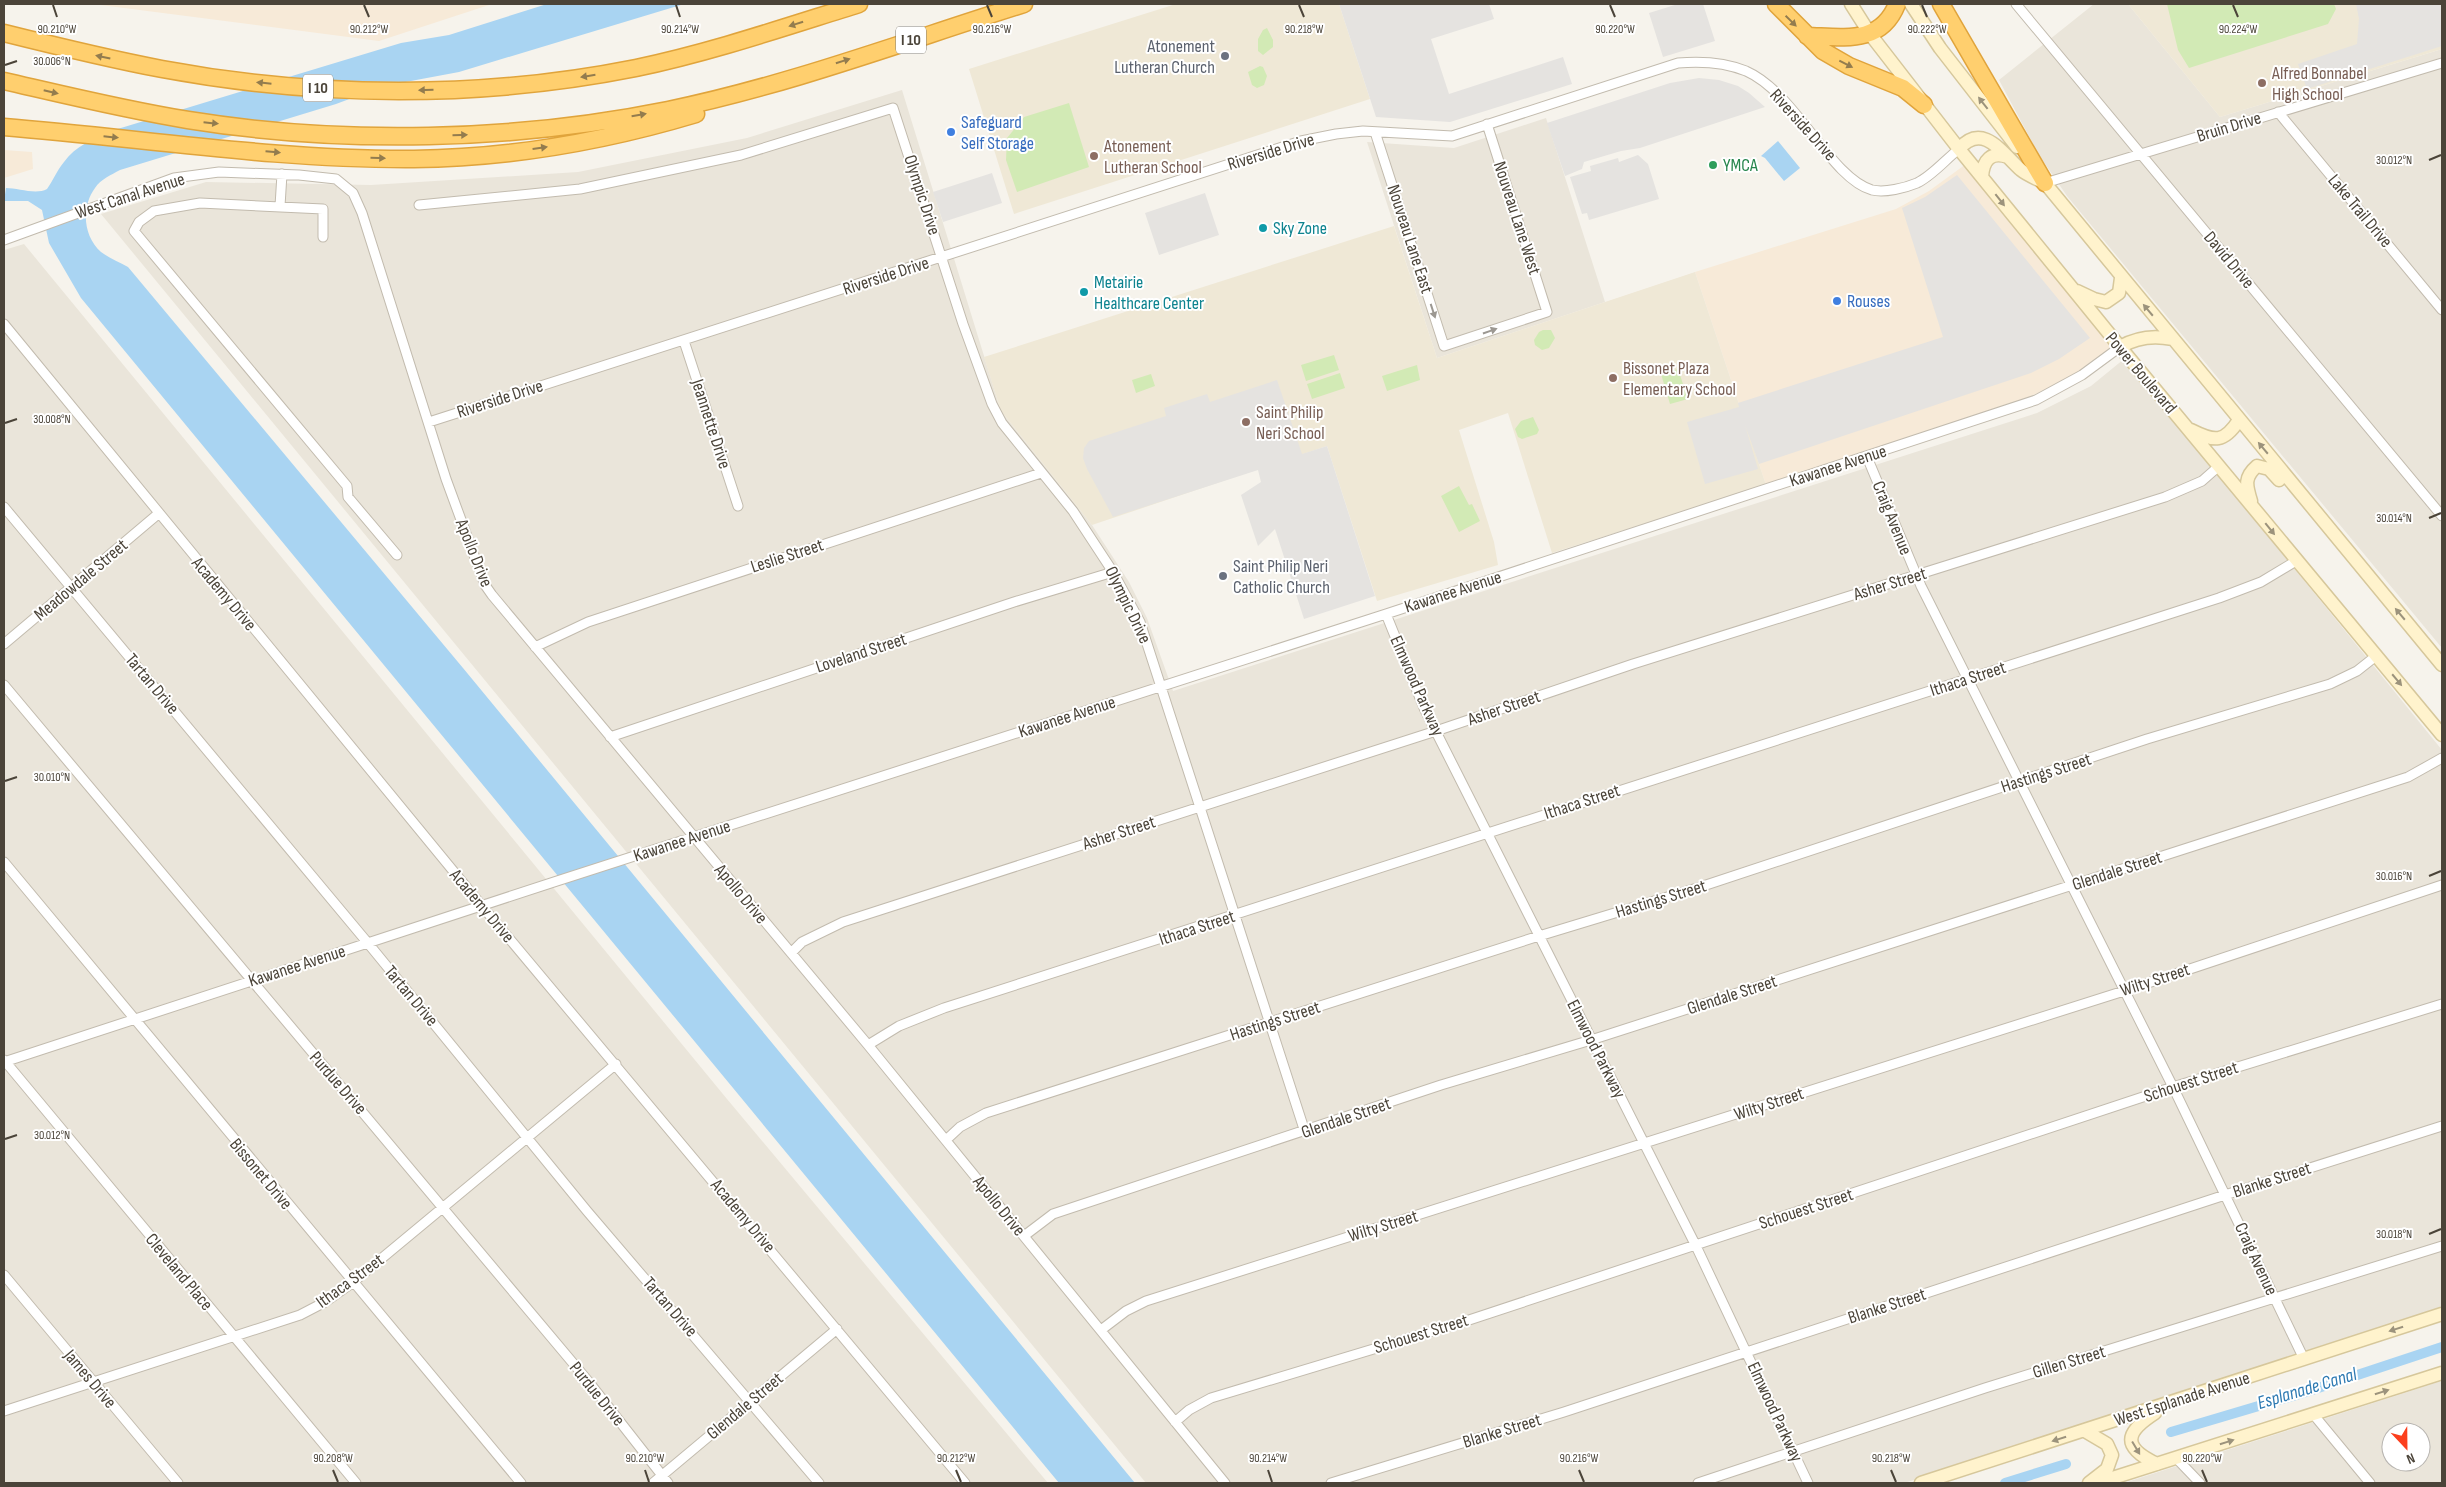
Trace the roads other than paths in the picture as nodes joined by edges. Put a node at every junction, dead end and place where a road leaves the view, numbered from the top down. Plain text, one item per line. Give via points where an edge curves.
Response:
1 (859, 4) edge
2 (1024, 4) edge
3 (1776, 4) edge
4 (1851, 4) edge
5 (1898, 4) edge
6 (1911, 4) edge
7 (1941, 4) edge
8 (2016, 4) edge
9 (4, 33) edge
10 (1870, 34) junction
11 (1806, 36) junction
12 (2442, 63) edge
13 (797, 76) junction
14 (4, 81) edge
15 (1924, 105) junction
16 (2278, 112) junction
17 (1487, 124) junction
18 (4, 127) edge
19 (1375, 132) junction
20 (1959, 149) junction
21 (2141, 154) junction
22 (2008, 157) junction
23 (282, 174) junction
24 (1982, 177) junction
25 (2045, 183) junction
26 (419, 205) dead end
27 (280, 206) junction
28 (362, 213) joint
29 (324, 237) dead end
30 (8, 239) edge
31 (942, 257) junction
32 (2121, 278) junction
33 (2072, 289) junction
34 (2442, 310) edge
35 (4, 324) edge
36 (2172, 339) junction
37 (684, 341) junction
38 (1444, 346) joint
39 (2120, 347) junction
40 (2239, 420) junction
41 (429, 422) junction
42 (2186, 428) junction
43 (1867, 457) junction
44 (2219, 466) junction
45 (1041, 473) junction
46 (2296, 489) junction
47 (738, 506) dead end
48 (4, 507) edge
49 (2254, 509) junction
50 (158, 514) junction
51 (2442, 516) edge
52 (397, 555) dead end
53 (2296, 561) junction
54 (1113, 572) junction
55 (1916, 576) junction
56 (72, 589) junction
57 (1386, 614) junction
58 (4, 644) edge
59 (535, 647) junction
60 (2376, 656) junction
61 (2442, 665) edge
62 (1966, 679) junction
63 (4, 685) edge
64 (1162, 687) junction
65 (2438, 726) edge
66 (1436, 731) junction
67 (2442, 735) edge
68 (610, 737) junction
69 (2442, 758) edge
70 (2018, 782) junction
71 (1200, 806) junction
72 (1486, 833) junction
73 (694, 838) junction
74 (4, 862) edge
75 (2442, 885) edge
76 (2071, 886) junction
77 (482, 906) junction
78 (1236, 916) junction
79 (1539, 936) junction
80 (367, 942) junction
81 (791, 953) junction
82 (251, 981) junction
83 (2124, 991) junction
84 (2442, 1004) edge
85 (133, 1020) junction
86 (1270, 1022) junction
87 (1591, 1040) junction
88 (868, 1045) junction
89 (4, 1061) edge
90 (616, 1064) junction
91 (2173, 1087) junction
92 (2442, 1126) edge
93 (1305, 1132) junction
94 (528, 1137) junction
95 (946, 1140) junction
96 (1645, 1144) junction
97 (2226, 1195) junction
98 (443, 1207) junction
99 (1024, 1236) junction
100 (1696, 1246) junction
101 (2442, 1246) edge
102 (4, 1275) edge
103 (352, 1283) junction
104 (2275, 1298) junction
105 (2442, 1314) edge
106 (837, 1329) junction
107 (1101, 1330) junction
108 (233, 1338) junction
109 (1747, 1352) junction
110 (2304, 1359) junction
111 (2442, 1373) edge
112 (93, 1383) junction
113 (751, 1401) junction
114 (2167, 1404) junction
115 (4, 1411) edge
116 (2313, 1414) junction
117 (1175, 1422) junction
118 (2085, 1431) junction
119 (1793, 1451) junction
120 (2176, 1458) junction
121 (2157, 1464) junction
122 (665, 1480) edge
123 (178, 1483) edge
124 (356, 1483) edge
125 (521, 1483) edge
126 (653, 1483) edge
127 (819, 1483) edge
128 (965, 1483) edge
129 (1224, 1483) edge
130 (1331, 1483) edge
131 (1698, 1483) edge
132 (1808, 1483) edge
133 (1922, 1483) edge
134 (2089, 1483) edge
135 (2097, 1483) edge
136 (2200, 1483) edge
137 (2370, 1483) edge

1 -> 9 highway, I 10 via 694,54 636,68 564,80 412,90 317,88 241,81 162,69
13 -> 2 highway, I 10
3 -> 11 highway
4 - 10 main road, Power Boulevard
5 - 10 highway via 1890,18
25 -> 6 main road via 1940,48
7 - 25 highway
8 - 21 street, David Drive
10 - 11 highway via 1856,38
10 - 15 main road, Power Boulevard
11 -> 15 highway via 1823,52 1903,88
12 - 16 street, Bruin Drive
14 -> 13 highway, I 10 via 191,121 317,133 411,136 515,132 608,120 732,95
18 -> 13 highway via 329,157 415,159 571,143 719,107
15 - 20 main road, Power Boulevard
16 - 21 street, Bruin Drive
16 - 34 street, Lake Trail Drive
17 - 19 street, Riverside Drive via 1452,136
17 - 20 street, Riverside Drive via 1651,71 1694,61 1726,64 1747,71 1776,91 1835,162 1855,181 1873,190 1895,189 1918,182
38 -> 17 street, Nouveau Lane West via 1547,312
19 - 31 street, Riverside Drive via 1336,134 1301,141
19 -> 38 street, Nouveau Lane East
20 - 22 main road via 1977,138 1991,140
20 - 24 main road, Power Boulevard
21 - 25 street, Bruin Drive
21 - 51 street, David Drive
22 - 24 main road via 1988,157
22 - 25 main road via 2022,171
23 - 27 street
23 - 28 street, West Canal Avenue via 336,179 353,193
23 - 30 street, West Canal Avenue via 220,172 174,178
24 -> 33 main road, Power Boulevard
25 - 32 main road
26 - 31 street, Olympic Drive via 580,189 741,155 893,108
27 - 29 street via 323,209
27 - 52 street via 200,203 154,211 139,222 134,231 347,486 348,497
28 - 41 street, Apollo Drive
31 - 37 street, Riverside Drive
31 - 45 street, Olympic Drive via 992,404 1002,423
32 - 33 main road via 2119,293 2106,302
36 -> 32 main road
33 - 39 main road, Power Boulevard
35 - 50 street, Academy Drive
36 - 39 main road via 2156,335
36 - 40 main road
37 - 41 street, Riverside Drive
37 - 47 street, Jeannette Drive
39 - 42 main road, Power Boulevard
39 - 43 street, Kawanee Avenue via 2082,375 2036,400
40 - 42 main road via 2231,433 2220,439 2207,438
46 -> 40 main road
41 - 59 street, Apollo Drive via 485,585
42 - 44 main road, Power Boulevard
43 - 55 street, Craig Avenue
43 - 57 street, Kawanee Avenue
44 - 49 main road, Power Boulevard
44 - 55 street, Asher Street via 2202,481 2165,497
45 - 54 street, Olympic Drive via 1073,511
45 - 59 street, Leslie Street via 588,622
46 - 49 main road via 2282,483 2269,469 2257,466 2249,472 2245,485
61 -> 46 main road
48 - 56 street, Tartan Drive
49 -> 53 main road, Power Boulevard
50 - 56 street, Meadowdale Street
50 - 77 street, Academy Drive
53 - 60 main road, Power Boulevard
53 - 62 street, Ithaca Street via 2261,582 2218,598
54 - 64 street, Olympic Drive via 1140,622
54 - 68 street, Loveland Street
55 - 62 street, Craig Avenue
55 - 66 street, Asher Street via 1633,664
56 - 58 street, Meadowdale Street
56 - 80 street, Tartan Drive
57 - 64 street, Kawanee Avenue
57 - 66 street, Elmwood Parkway
59 - 68 street, Apollo Drive
60 -> 65 main road, Power Boulevard
60 - 70 street, Hastings Street via 2357,671 2330,684
62 - 70 street, Craig Avenue
62 - 72 street, Ithaca Street
63 - 82 street, Purdue Drive
64 - 71 street, Olympic Drive
64 - 73 street, Kawanee Avenue
65 - 67 main road, Power Boulevard
66 - 71 street, Asher Street
66 - 72 street, Elmwood Parkway
68 - 73 street, Apollo Drive
69 - 76 street, Glendale Street via 2408,777
70 - 76 street, Craig Avenue
70 - 79 street, Hastings Street via 1698,888
71 - 78 street, Olympic Drive
71 - 81 street, Asher Street via 842,922 802,942
72 - 78 street, Ithaca Street
72 - 79 street, Elmwood Parkway
73 - 77 street, Kawanee Avenue
73 - 81 street, Apollo Drive
74 - 85 street, Bissonet Drive
75 - 83 street, Wilty Street
76 - 83 street, Craig Avenue
76 - 87 street, Glendale Street
77 - 80 street, Kawanee Avenue
77 - 90 street, Academy Drive
78 - 86 street, Olympic Drive
78 - 88 street, Ithaca Street via 944,1008 898,1026
79 - 86 street, Hastings Street
79 - 87 street, Elmwood Parkway
80 - 82 street, Kawanee Avenue
80 - 94 street, Tartan Drive
81 - 88 street, Apollo Drive
82 - 85 street, Kawanee Avenue
82 - 98 street, Purdue Drive
83 - 91 street, Craig Avenue
83 - 96 street, Wilty Street
84 - 91 street, Schouest Street
85 - 89 street, Kawanee Avenue
85 - 103 street, Bissonet Drive
86 - 93 street, Olympic Drive
86 - 95 street, Hastings Street via 986,1113 960,1127
87 - 93 street, Glendale Street via 1441,1085
87 - 96 street, Elmwood Parkway
88 - 95 street, Apollo Drive
89 - 108 street, Cleveland Place
90 - 94 street, Ithaca Street
90 - 106 street, Academy Drive
91 - 97 street, Craig Avenue
91 - 100 street, Schouest Street
92 - 97 street, Blanke Street
93 - 99 street, Glendale Street via 1053,1214
94 - 98 street, Ithaca Street
94 - 113 street, Tartan Drive via 587,1211
95 - 99 street, Apollo Drive
96 - 100 street, Elmwood Parkway
96 - 107 street, Wilty Street via 1146,1301
97 - 104 street, Craig Avenue
97 - 109 street, Blanke Street
98 - 103 street, Ithaca Street
98 - 122 street, Purdue Drive via 588,1381
99 - 107 street, Apollo Drive
100 - 109 street, Elmwood Parkway
100 - 117 street, Schouest Street via 1463,1322 1211,1398
101 - 104 street, Gillen Street
102 - 112 street, James Drive
103 - 108 street, Ithaca Street via 300,1315
103 - 125 street, Bissonet Drive
104 - 110 street, Craig Avenue
104 - 119 street, Gillen Street
105 -> 110 main road, West Esplanade Avenue
106 - 113 street, Glendale Street
106 - 128 street, Academy Drive
107 - 117 street, Apollo Drive
108 - 112 street, Ithaca Street
108 - 124 street, Cleveland Place
109 - 119 street, Elmwood Parkway
109 - 130 street, Blanke Street
110 - 114 main road, West Esplanade Avenue
116 -> 111 main road
112 - 115 street, Ithaca Street
112 - 123 street, James Drive
113 - 122 street, Glendale Street
113 - 127 street, Tartan Drive
114 - 118 main road, West Esplanade Avenue
114 -> 121 main road via 2136,1425 2131,1438 2133,1447 2142,1457
120 -> 116 main road
116 - 137 street
117 - 129 street, Apollo Drive
118 -> 133 main road, West Esplanade Avenue
118 - 134 main road via 2107,1444 2112,1455 2107,1469
119 - 131 street, Gillen Street
119 - 132 street, Elmwood Parkway
120 - 121 main road
120 - 136 street
121 - 135 main road
122 - 126 street, Glendale Street

